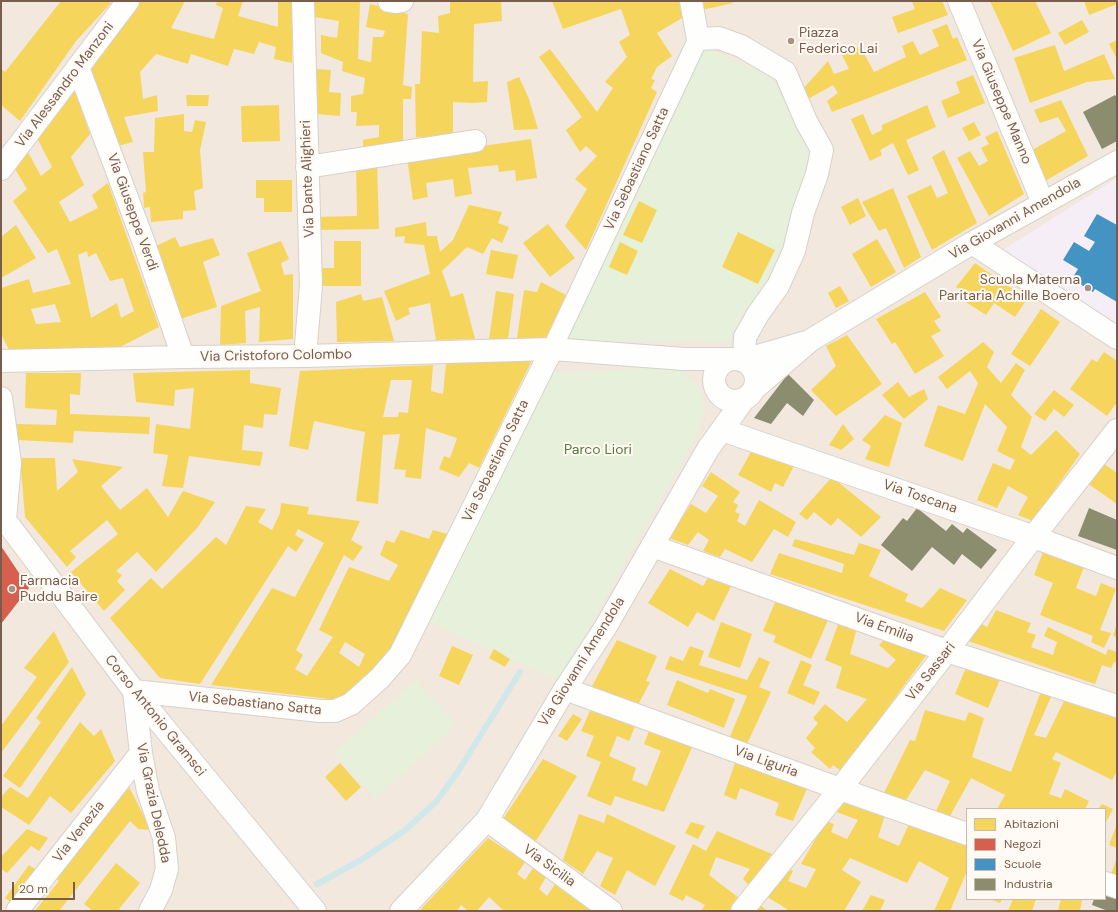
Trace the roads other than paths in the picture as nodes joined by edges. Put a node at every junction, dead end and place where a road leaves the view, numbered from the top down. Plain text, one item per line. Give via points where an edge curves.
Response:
1 (128, 1) edge
2 (303, 1) edge
3 (389, 1) edge
4 (402, 1) edge
5 (691, 1) edge
6 (959, 1) edge
7 (698, 39) junction
8 (78, 67) junction
9 (475, 141) dead end
10 (1117, 162) edge
11 (307, 166) junction
12 (1, 169) edge
13 (1043, 203) junction
14 (972, 243) junction
15 (1117, 338) edge
16 (811, 340) junction
17 (552, 349) junction
18 (305, 356) junction
19 (183, 357) junction
20 (684, 359) junction
21 (737, 360) junction
22 (1, 361) edge
23 (715, 386) junction
24 (749, 394) junction
25 (1, 398) edge
26 (722, 430) junction
27 (1117, 430) edge
28 (3, 518) edge
29 (1034, 536) junction
30 (652, 546) junction
31 (1117, 568) edge
32 (948, 651) junction
33 (565, 688) junction
34 (134, 691) junction
35 (1117, 706) edge
36 (141, 753) junction
37 (840, 789) junction
38 (486, 820) junction
39 (966, 834) edge
40 (1106, 883) edge
41 (1117, 887) edge
42 (17, 911) edge
43 (150, 911) edge
44 (315, 911) edge
45 (401, 911) edge
46 (611, 911) edge
47 (742, 911) edge

1 - 8 street, Via Alessandro Manzoni
2 - 11 street, Via Dante Alighieri
3 - 4 street
5 - 7 street
6 - 13 street, Via Giuseppe Manno
7 - 17 street, Via Sebastiano Satta
7 - 21 street via 719,38 741,46 785,72 806,121 822,150 794,250 778,286 745,337
8 - 12 street, Via Alessandro Manzoni
8 - 19 street, Via Giuseppe Verdi via 144,243
9 - 11 street
10 - 13 street, Via Giovanni Amendola
11 - 18 street, Via Dante Alighieri via 311,286
13 - 14 street, Via Giovanni Amendola
14 - 15 street
14 - 16 street, Via Giovanni Amendola
16 - 21 street, Via Giovanni Amendola
16 - 24 street, Via Giovanni Amendola
17 - 18 street, Via Cristoforo Colombo
17 - 20 street, Via Cristoforo Colombo
17 - 34 street, Via Sebastiano Satta via 400,656 351,704 335,711 320,711
18 - 19 street, Via Cristoforo Colombo
19 - 22 street, Via Cristoforo Colombo
20 - 21 street, Via Cristoforo Colombo
20 - 23 street
21 - 23 street via 724,362 719,366 715,372
21 - 24 street via 749,364 754,369 756,383
23 - 24 street via 723,397 730,400 737,401
24 - 26 street, Via Giovanni Amendola
25 - 28 street via 10,463
26 - 29 street, Via Toscana
26 - 30 street, Via Giovanni Amendola via 708,449
27 - 29 street, Via Sassari
28 - 34 street, Corso Antonio Gramsci
29 - 31 street, Via Toscana
29 - 32 street, Via Sassari
30 - 32 street, Via Emilia
30 - 33 street, Via Giovanni Amendola via 605,628
32 - 35 street, Via Emilia
32 - 37 street, Via Sassari
33 - 37 street, Via Liguria
33 - 38 street, Via Giovanni Amendola
34 - 36 street, Via Grazia Deledda
34 - 44 street, Corso Antonio Gramsci
36 - 42 street, Via Venezia
36 - 43 street, Via Grazia Deledda via 148,791 164,838 168,869
37 - 39 street, Via Liguria
37 - 47 street, Via Sassari
38 - 45 street, Via Giovanni Amendola
38 - 46 street, Via Sicilia
40 - 41 street

